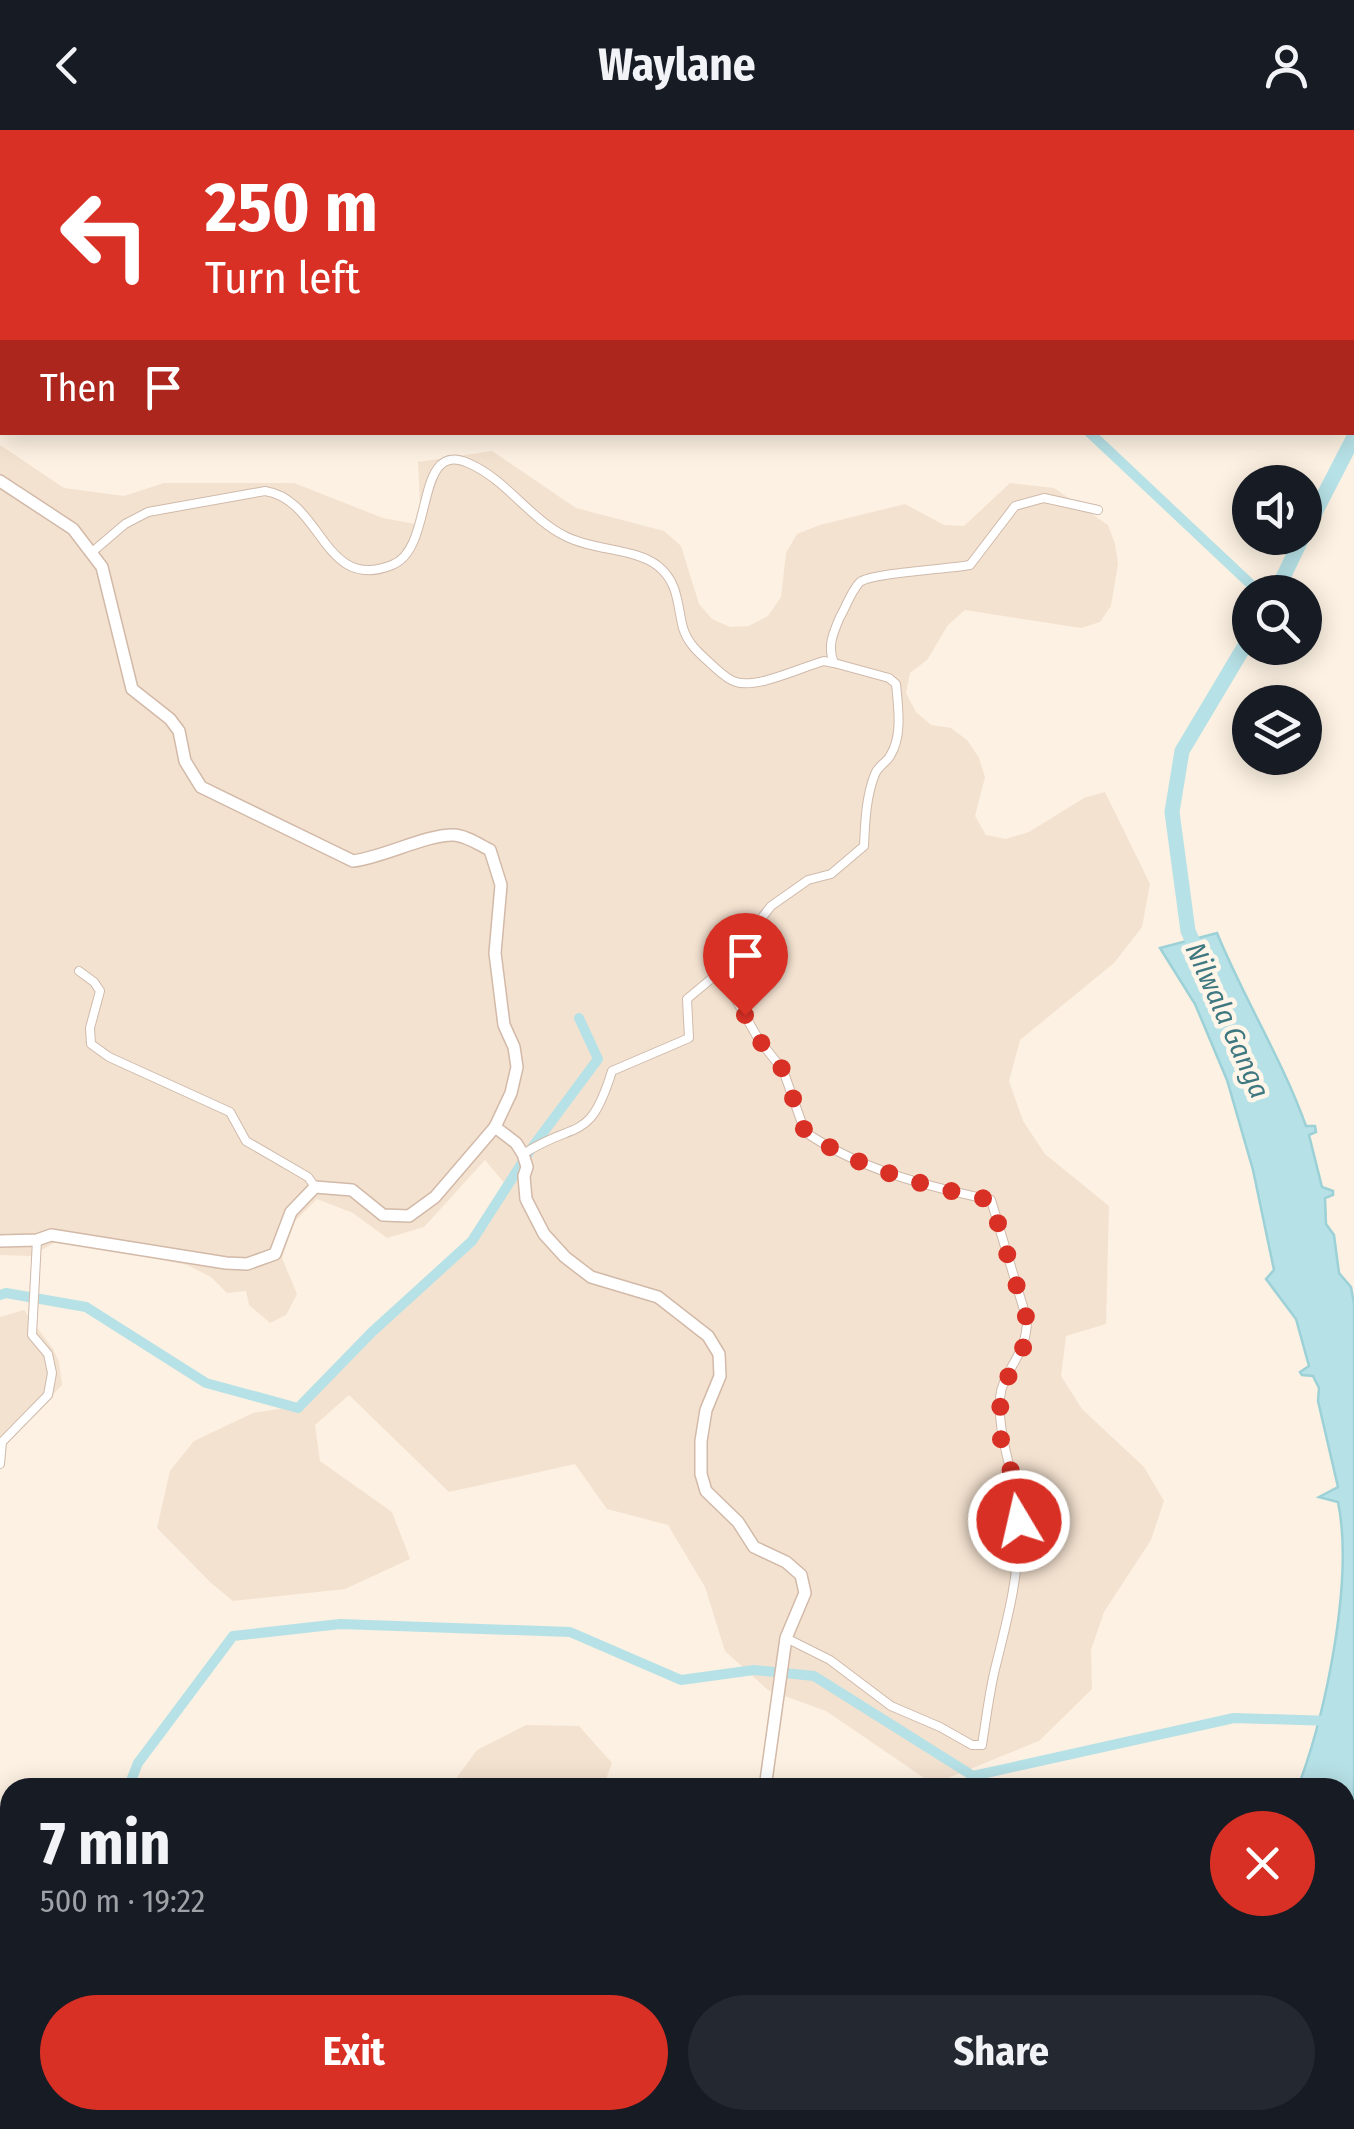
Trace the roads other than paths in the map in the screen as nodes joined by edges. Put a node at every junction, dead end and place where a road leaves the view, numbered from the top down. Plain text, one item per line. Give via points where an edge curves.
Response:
1 (0, 481) edge
2 (1098, 510) dead end
3 (91, 554) junction
4 (834, 663) junction
5 (729, 960) junction
6 (79, 972) dead end
7 (495, 1127) junction
8 (529, 1150) junction
9 (316, 1187) junction
10 (0, 1240) edge
11 (37, 1240) junction
12 (0, 1464) edge
13 (786, 1638) junction
14 (766, 1778) edge

1 - 3 street via 73,530
2 - 4 street via 1044,498 1015,506 970,565 871,576 857,584 834,630
3 - 4 street via 148,512 265,491 299,508 348,567 392,565 408,552 436,467 456,460 504,485 568,538 658,566 673,582 688,639 727,677 747,684
3 - 7 street via 102,567 132,690 179,730 185,761 201,787 353,861 455,834 490,850 502,885 495,953 517,1067
4 - 5 street via 896,684 897,736 890,757 876,770 864,846 831,874 808,880 771,906
5 - 8 street via 687,999 689,1038 612,1070 590,1122
5 - 13 street via 731,990 783,1070 805,1132 920,1185 991,1200 1027,1320 1027,1340 1000,1393 1001,1440 1019,1521 1018,1574 982,1745 891,1706 830,1660
6 - 9 street via 100,991 91,1044 230,1112 246,1142
7 - 8 street
7 - 9 street via 435,1198 409,1216 383,1215 352,1190
8 - 13 street via 526,1199 564,1257 591,1277 658,1297 714,1345 720,1376 706,1410 701,1474 706,1491 754,1548 801,1575 806,1593
9 - 11 street via 291,1212 276,1254 247,1264 52,1235
10 - 11 street
11 - 12 street via 32,1335 48,1354 52,1373 48,1395 2,1442
13 - 14 street

